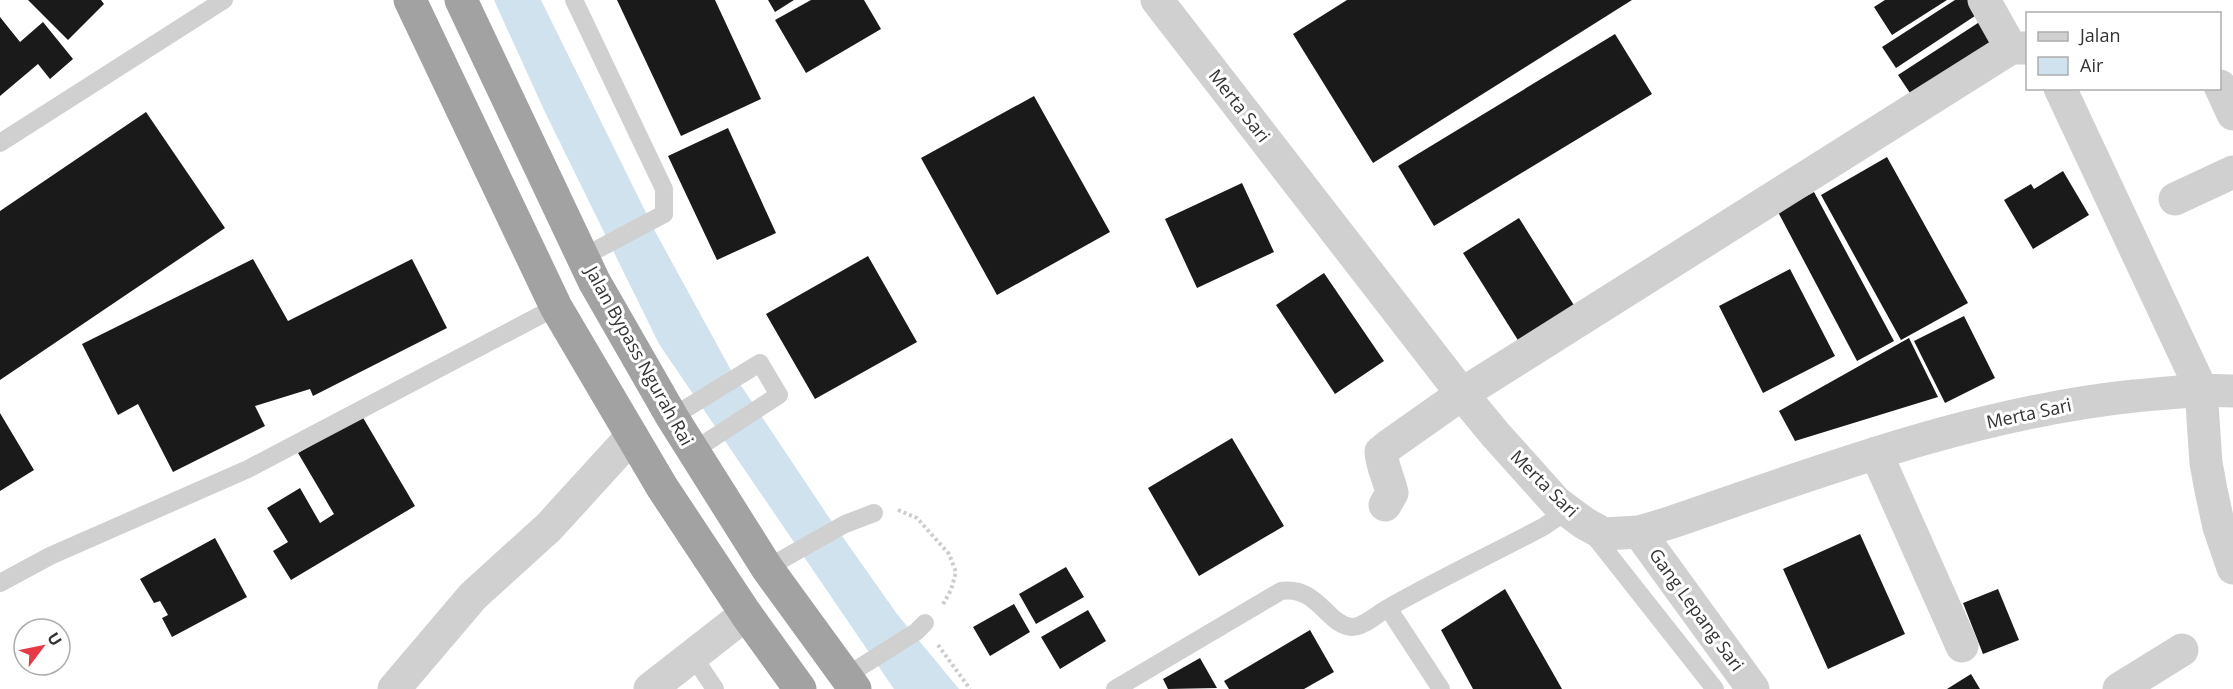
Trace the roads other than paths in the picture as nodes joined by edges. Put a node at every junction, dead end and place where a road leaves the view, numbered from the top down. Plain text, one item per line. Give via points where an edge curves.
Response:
1 (224, 0) edge
2 (410, 0) edge
3 (574, 0) edge
4 (1157, 0) edge
5 (1984, 0) edge
6 (467, 2) edge
7 (2019, 48) edge
8 (2221, 88) edge
9 (2061, 90) edge
10 (2233, 114) edge
11 (0, 143) edge
12 (2233, 172) edge
13 (2175, 199) dead end
14 (586, 255) junction
15 (556, 307) junction
16 (2201, 389) junction
17 (2233, 391) edge
18 (1462, 394) junction
19 (679, 413) junction
20 (632, 436) junction
21 (699, 447) junction
22 (1876, 453) junction
23 (1385, 505) dead end
24 (874, 513) road end
25 (1576, 518) junction
26 (1639, 532) junction
27 (779, 562) junction
28 (2233, 568) edge
29 (0, 583) edge
30 (1388, 608) junction
31 (746, 614) junction
32 (921, 628) road end
33 (1962, 646) dead end
34 (2182, 650) dead end
35 (693, 656) junction
36 (856, 676) edge
37 (394, 689) edge
38 (650, 689) edge
39 (715, 689) edge
40 (800, 689) edge
41 (1115, 689) edge
42 (1441, 689) edge
43 (1715, 689) edge
44 (1753, 689) edge
45 (2119, 689) edge

1 - 11 lane
2 - 15 highway
3 - 14 lane via 664,189 664,214
4 - 18 street, Merta Sari
5 - 7 street
6 - 14 highway, Jalan Bypass Ngurah Rai
7 - 18 street
8 - 10 street
9 - 16 street
12 - 13 street
14 - 19 highway, Jalan Bypass Ngurah Rai via 594,281
15 - 20 highway
15 - 29 lane via 248,469 50,556
16 - 17 street, Merta Sari
16 - 22 street, Merta Sari via 2014,414
16 - 28 street via 2206,464 2219,527
18 - 23 street via 1381,452 1392,493
18 - 25 street, Merta Sari
19 - 21 highway, Jalan Bypass Ngurah Rai
19 - 21 lane via 760,363 778,395
20 - 31 highway
20 - 37 street via 549,527 473,596
21 - 27 highway, Jalan Bypass Ngurah Rai
22 - 26 street, Merta Sari
22 - 33 street
24 - 27 lane via 845,524
25 - 26 street, Merta Sari via 1604,534
25 - 30 lane via 1543,527
25 - 43 lane
26 - 44 street, Gang Lepang Sari
27 - 36 highway, Jalan Bypass Ngurah Rai
30 - 41 lane via 1351,627 1308,595 1293,589 1281,591
30 - 42 lane
31 - 35 street
31 - 40 highway
32 - 36 lane
34 - 45 street
35 - 38 street
35 - 39 lane

